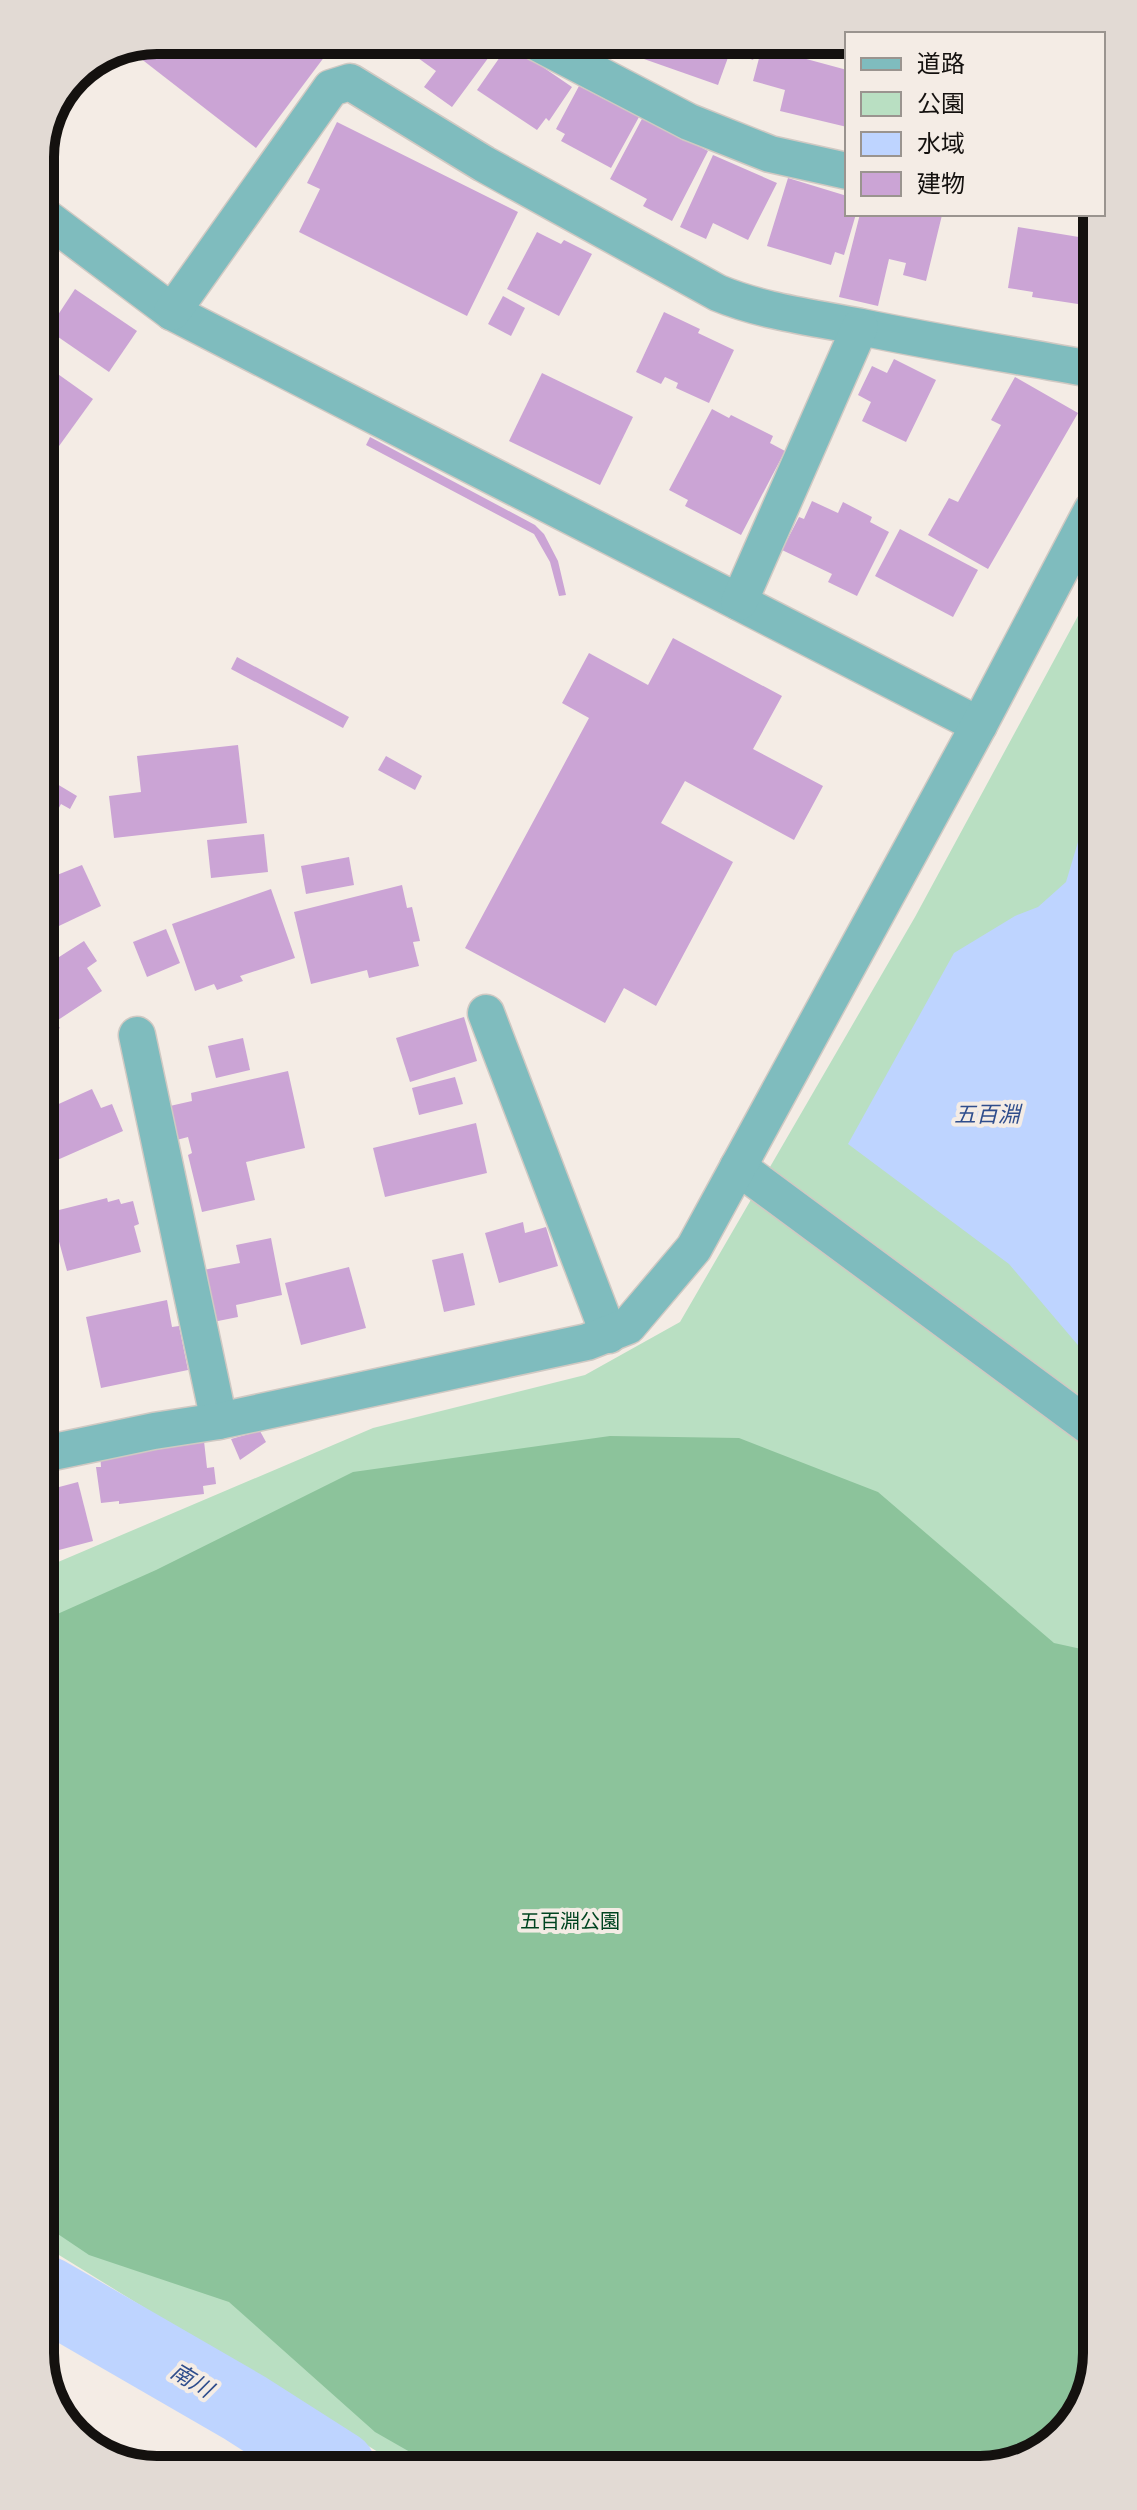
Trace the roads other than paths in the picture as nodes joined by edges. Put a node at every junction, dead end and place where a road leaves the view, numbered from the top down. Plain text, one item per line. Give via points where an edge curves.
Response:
1 (559, 54) edge
2 (845, 171) edge
3 (54, 224) edge
4 (172, 312) junction
5 (860, 327) junction
6 (1083, 368) edge
7 (1083, 527) edge
8 (739, 602) junction
9 (979, 725) junction
10 (486, 1013) dead end
11 (137, 1035) dead end
12 (738, 1167) junction
13 (609, 1335) junction
14 (219, 1421) junction
15 (1083, 1422) edge
16 (54, 1452) edge

1 - 2 street via 689,122 770,154
3 - 4 street
4 - 5 street via 331,88 350,82 484,164 718,293 767,311
4 - 8 street
5 - 6 street
5 - 8 street
7 - 9 street
8 - 9 street
9 - 12 street
10 - 13 street
11 - 14 street
12 - 13 street via 694,1248 628,1326
12 - 15 street
13 - 14 street
14 - 16 street

